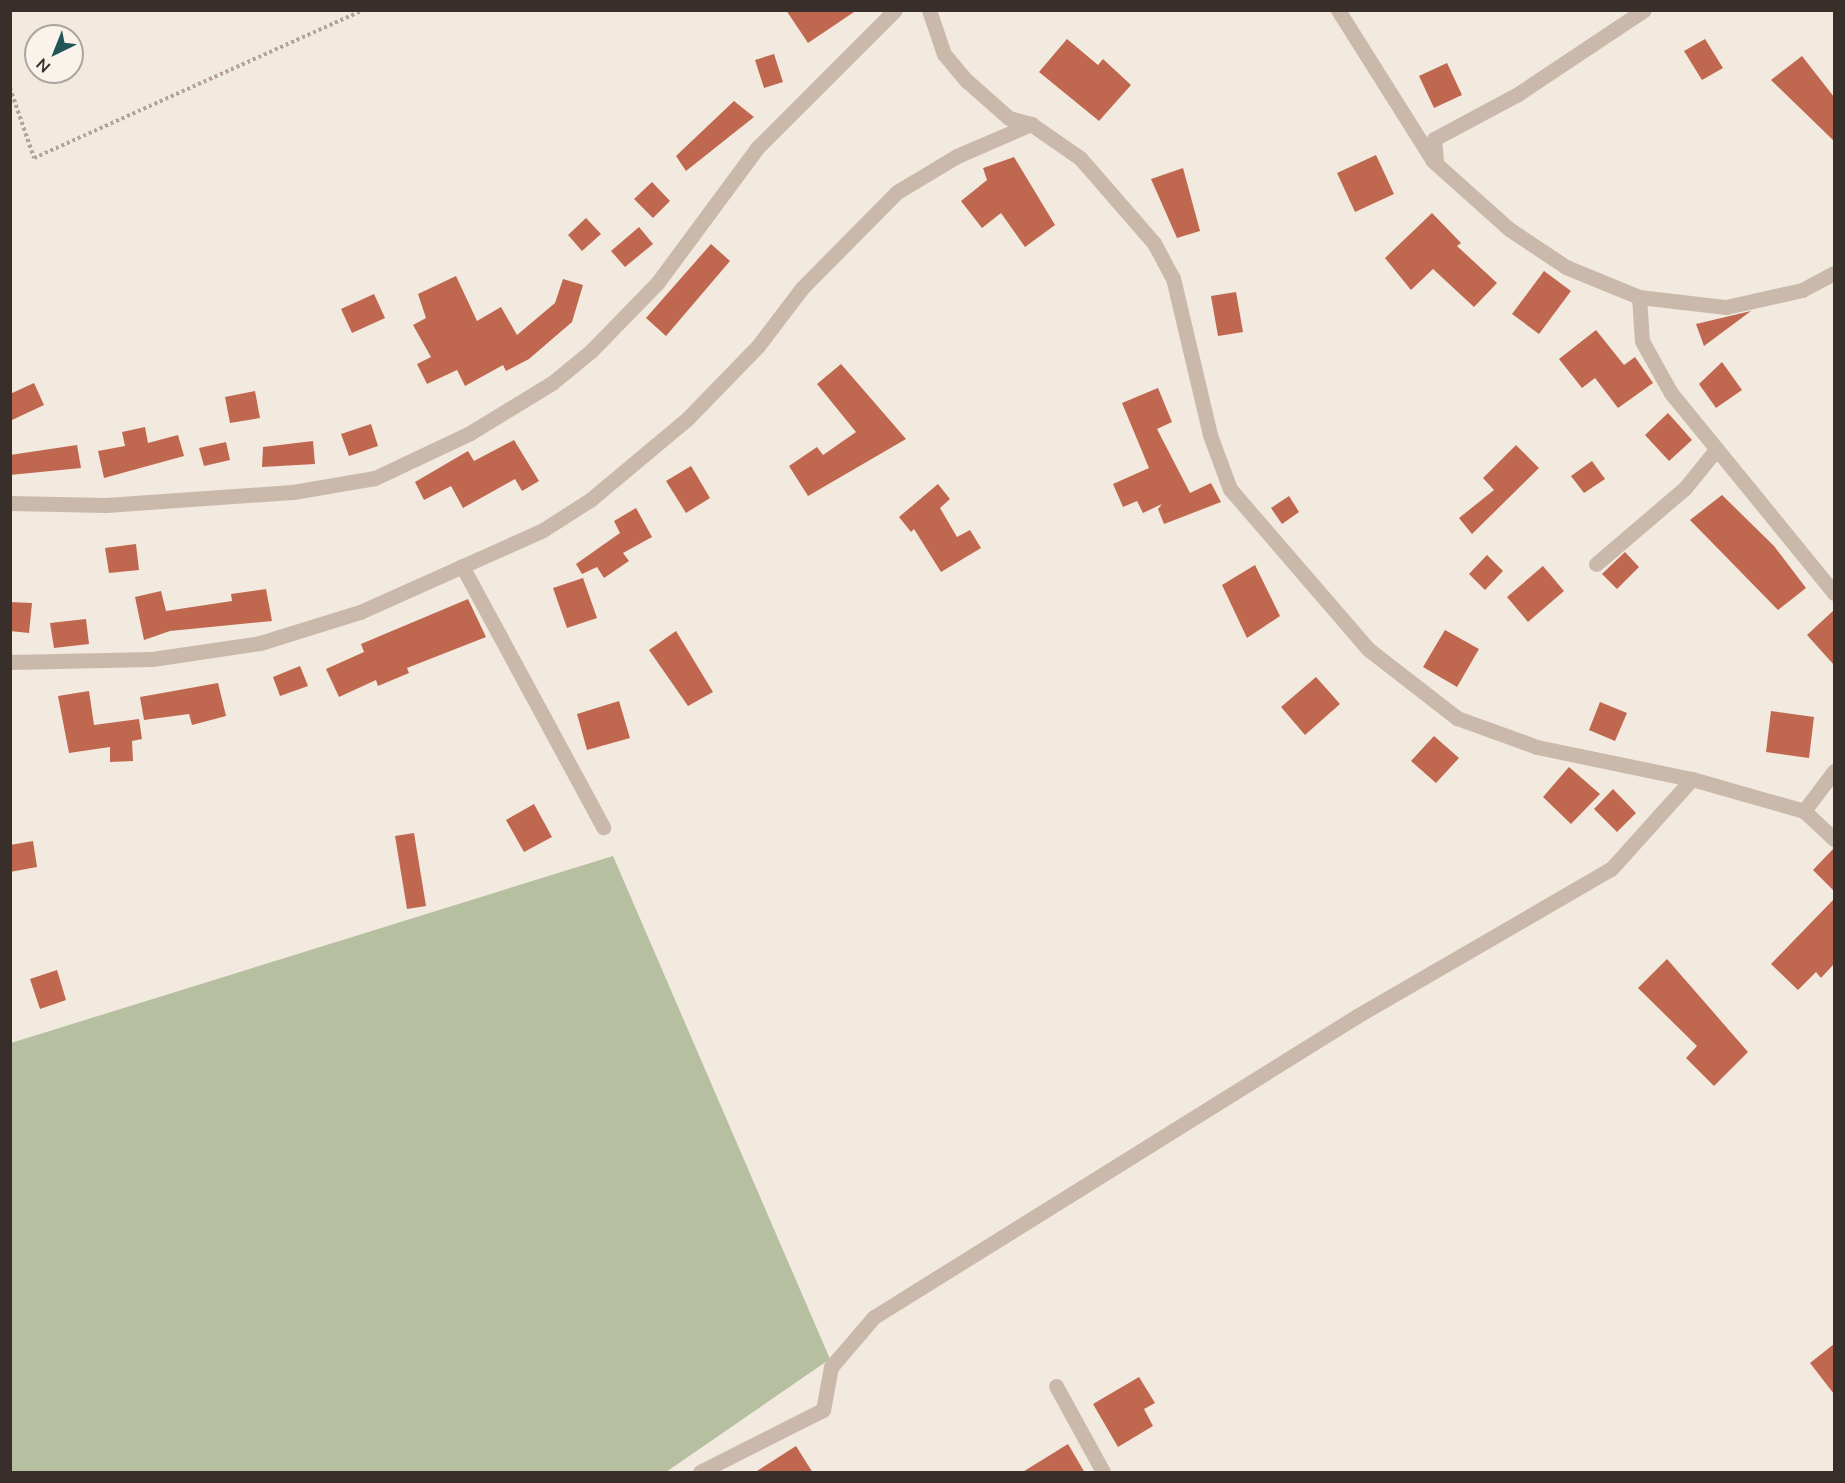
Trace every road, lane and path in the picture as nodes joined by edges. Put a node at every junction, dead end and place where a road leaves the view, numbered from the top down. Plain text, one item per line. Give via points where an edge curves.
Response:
1 (364, 10) edge
2 (895, 10) edge
3 (929, 10) edge
4 (1338, 10) edge
5 (1644, 10) edge
6 (10, 88) edge
7 (1031, 124) junction
8 (1436, 164) junction
9 (1834, 273) edge
10 (1639, 297) junction
11 (1715, 451) junction
12 (10, 503) edge
13 (1596, 564) dead end
14 (462, 566) junction
15 (1834, 593) edge
16 (10, 662) edge
17 (1834, 771) edge
18 (1692, 779) junction
19 (1804, 811) junction
20 (603, 827) dead end
21 (1834, 838) edge
22 (1056, 1386) dead end
23 (700, 1473) edge
24 (1103, 1473) edge

1 - 6 path via 34,158
2 - 12 street via 757,148 658,282 591,351 552,383 470,434 375,478 293,492 106,505
3 - 7 street via 944,54 968,81 1009,118
4 - 8 street
5 - 8 street via 1518,94 1434,139
7 - 14 street via 957,156 897,192 801,288 758,345 688,418 571,512
7 - 18 street via 1080,158 1154,243 1173,278 1210,435 1230,489 1368,649 1457,718 1538,747
8 - 10 street via 1509,229 1566,267
9 - 10 street via 1802,290 1726,307
10 - 11 street via 1642,341 1671,393
11 - 13 street via 1685,488
11 - 15 street
14 - 16 street via 360,612 260,643 153,659
14 - 20 street
17 - 19 street
18 - 19 street
18 - 23 street via 1611,869 1358,1016 874,1317 831,1367 823,1410
19 - 21 street
22 - 24 street

